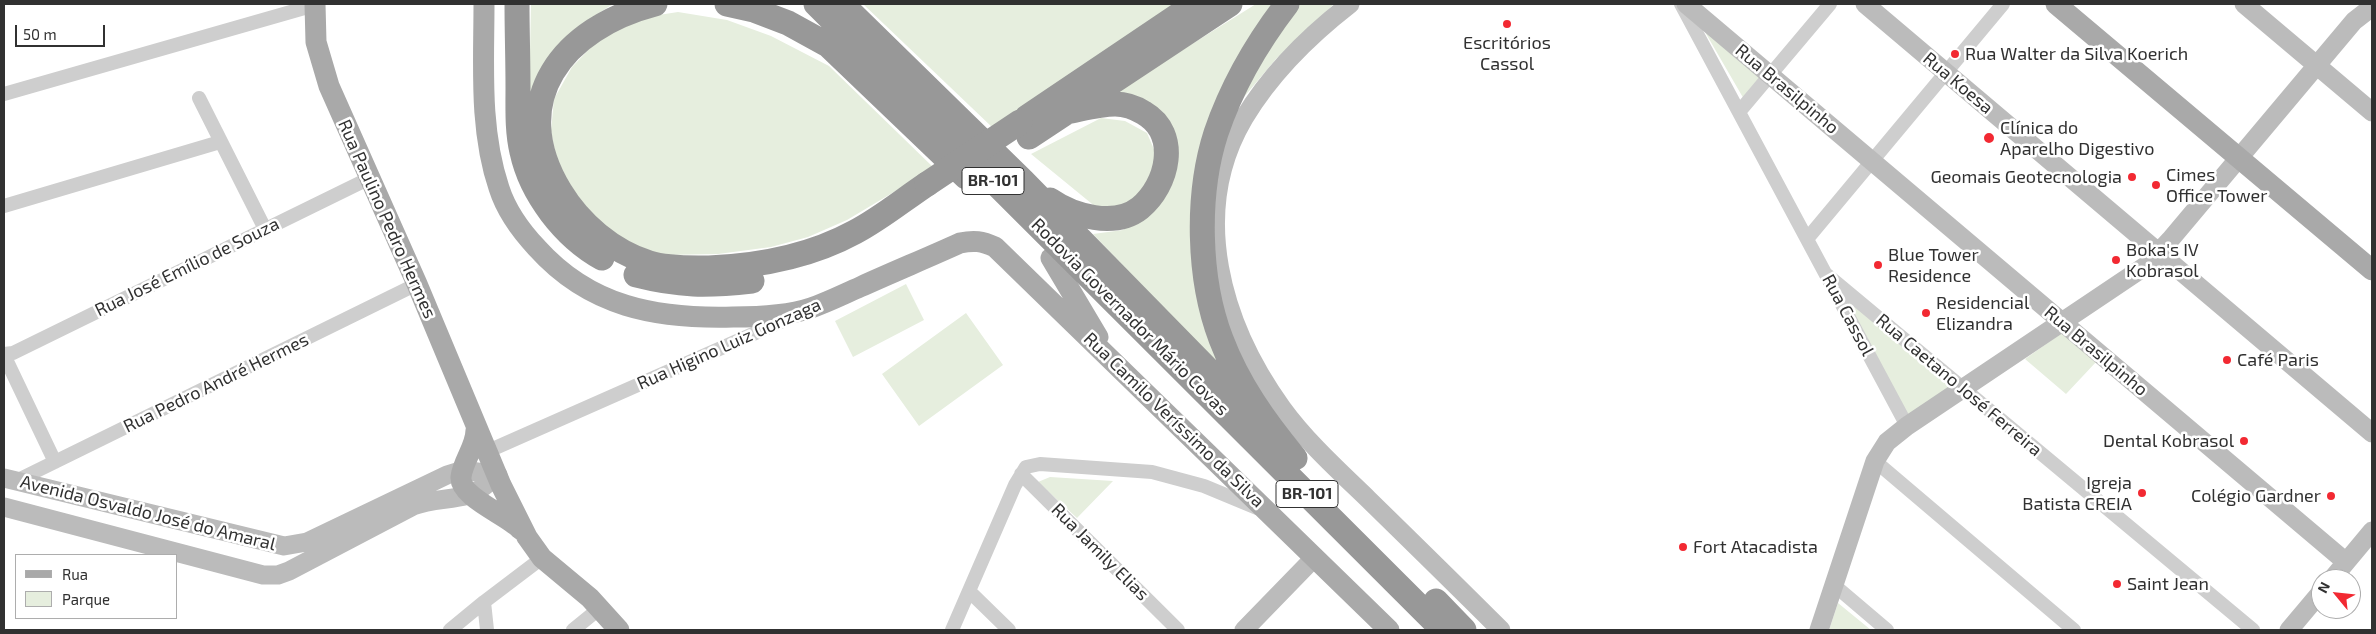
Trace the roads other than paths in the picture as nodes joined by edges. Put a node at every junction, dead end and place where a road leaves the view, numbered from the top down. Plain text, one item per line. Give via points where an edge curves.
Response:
1 (315, 4) edge
2 (484, 4) edge
3 (517, 4) edge
4 (655, 4) edge
5 (727, 4) edge
6 (816, 4) edge
7 (842, 4) edge
8 (1195, 4) edge
9 (1230, 4) edge
10 (1287, 4) edge
11 (1350, 4) edge
12 (1681, 4) edge
13 (1686, 4) edge
14 (1830, 4) edge
15 (1865, 4) edge
16 (2003, 4) edge
17 (2056, 4) edge
18 (2244, 4) edge
19 (2372, 7) edge
20 (2316, 65) junction
21 (1946, 72) junction
22 (1770, 75) junction
23 (4, 94) edge
24 (199, 98) dead end
25 (1258, 98) junction
26 (1066, 112) junction
27 (1739, 112) junction
28 (2372, 112) edge
29 (1025, 129) junction
30 (1216, 135) junction
31 (220, 142) junction
32 (2239, 158) junction
33 (1872, 161) junction
34 (370, 178) junction
35 (1023, 181) junction
36 (932, 191) junction
37 (4, 206) edge
38 (265, 229) junction
39 (1807, 238) junction
40 (974, 240) joint
41 (2159, 253) junction
42 (1050, 258) junction
43 (2372, 270) edge
44 (1826, 275) junction
45 (417, 284) junction
46 (810, 308) junction
47 (2062, 322) junction
48 (4, 355) edge
49 (1170, 358) junction
50 (1114, 362) junction
51 (1964, 390) junction
52 (1908, 426) junction
53 (476, 430) junction
54 (2372, 433) edge
55 (486, 452) junction
56 (1295, 458) junction
57 (1875, 461) junction
58 (55, 462) junction
59 (463, 470) junction
60 (1021, 474) junction
61 (498, 475) junction
62 (10, 480) edge
63 (469, 495) junction
64 (4, 508) edge
65 (1269, 513) junction
66 (2372, 531) edge
67 (527, 537) junction
68 (1315, 557) junction
69 (542, 558) junction
70 (2346, 562) junction
71 (2340, 569) edge
72 (1834, 585) junction
73 (969, 591) junction
74 (484, 602) junction
75 (2311, 604) edge
76 (600, 608) junction
77 (450, 630) edge
78 (487, 630) edge
79 (573, 630) edge
80 (619, 630) edge
81 (952, 630) edge
82 (1009, 630) edge
83 (1178, 630) edge
84 (1244, 630) edge
85 (1389, 630) edge
86 (1443, 630) edge
87 (1464, 630) edge
88 (1502, 630) edge
89 (1819, 630) edge
90 (1887, 630) edge
91 (2074, 630) edge
92 (2253, 630) edge
93 (2289, 630) edge

1 - 23 street
1 - 34 main road, Rua Paulino Pedro Hermes via 316,42 323,71
2 - 46 main road via 484,95 494,171 515,222 544,256 580,286 602,297 656,314 684,318 744,317
3 - 36 highway via 518,122 529,175 550,211 570,233 598,256 630,273 669,283 715,285 769,279 821,264 872,241
4 - 36 highway via 606,22 578,42 557,65 546,86 538,114 540,142 555,182 567,202 596,233 622,251 651,264 695,268 736,267 783,259 855,232
5 - 42 highway via 788,23 828,45
6 - 49 highway, Rodovia Governador Mário Covas / BR-101
7 - 35 highway, Rodovia Governador Mário Covas / BR-101
8 - 29 highway
9 - 26 highway
10 - 30 highway via 1264,34 1241,76
11 - 25 street via 1294,55
12 - 27 street, Rua Cassol
13 - 22 street, Rua Brasilpinho
14 - 22 street
15 - 21 street, Rua Koesa
16 - 21 street
17 - 32 main road
18 - 20 street
19 - 20 street via 2354,21
20 - 28 street
20 - 32 street
21 - 33 street
21 - 41 street, Rua Koesa
22 - 27 street
22 - 33 street, Rua Brasilpinho
24 - 31 street
25 - 30 street
25 - 88 street via 1244,119 1227,157 1218,202 1220,279 1236,331 1282,408 1309,440
26 - 29 highway
26 - 35 highway via 1116,104 1134,107 1153,118 1163,134 1167,151 1164,173 1155,192 1139,209 1118,217 1099,218 1078,214 1056,204
27 - 39 street, Rua Cassol
29 - 36 highway, bridge
30 - 56 highway via 1202,231 1206,288 1221,339 1251,400
31 - 37 street
31 - 38 street
32 - 41 street
32 - 43 main road
33 - 39 street
33 - 47 street, Rua Brasilpinho
34 - 38 street, Rua José Emílio de Souza
34 - 45 main road, Rua Paulino Pedro Hermes
35 - 56 highway, Rodovia Governador Mário Covas / BR-101
38 - 48 street, Rua José Emílio de Souza
39 - 44 street, Rua Cassol
40 - 46 main road, Rua Higino Luiz Gonzaga via 960,243
40 - 50 main road, Rua Camilo Veríssimo da Silva via 995,247
41 - 47 street via 2147,265
41 - 54 street, Rua Koesa
42 - 49 highway
42 - 50 main road
44 - 51 street, Rua Caetano José Ferreira
44 - 52 street, Rua Cassol
45 - 53 main road, Rua Paulino Pedro Hermes
45 - 58 street, Rua Pedro André Hermes
46 - 55 street, Rua Higino Luiz Gonzaga
47 - 51 street
47 - 70 street, Rua Brasilpinho
48 - 58 street
49 - 86 highway, Rodovia Governador Mário Covas / BR-101
50 - 65 main road, Rua Camilo Veríssimo da Silva
51 - 52 street
51 - 92 street, Rua Caetano José Ferreira
52 - 57 street via 1887,442
53 - 55 main road, Rua Paulino Pedro Hermes
53 - 59 main road via 476,439
55 - 61 main road, Rua Paulino Pedro Hermes
56 - 87 highway, Rodovia Governador Mário Covas / BR-101
57 - 72 street
57 - 91 street
58 - 62 street, Rua Pedro André Hermes
59 - 61 street, Avenida Osvaldo José do Amaral
59 - 62 street, Avenida Osvaldo José do Amaral via 432,480 307,542 284,546
59 - 63 main road via 462,485
60 - 65 street via 1026,467 1040,464 1152,472 1204,486
60 - 73 street
60 - 83 street, Rua Jamily Elias
61 - 63 street, Avenida Osvaldo José do Amaral
61 - 67 main road, Rua Paulino Pedro Hermes
63 - 64 street, Avenida Osvaldo José do Amaral via 413,506 278,575 263,574
63 - 67 main road via 514,523
65 - 68 main road, Rua Camilo Veríssimo da Silva
66 - 70 street
67 - 69 main road
68 - 84 street
68 - 85 main road, Rua Camilo Veríssimo da Silva
69 - 74 street
69 - 76 main road
70 - 71 street
72 - 89 street
72 - 90 street
73 - 81 street
73 - 82 street
74 - 77 street
74 - 78 street
75 - 93 street
76 - 79 street
76 - 80 main road

